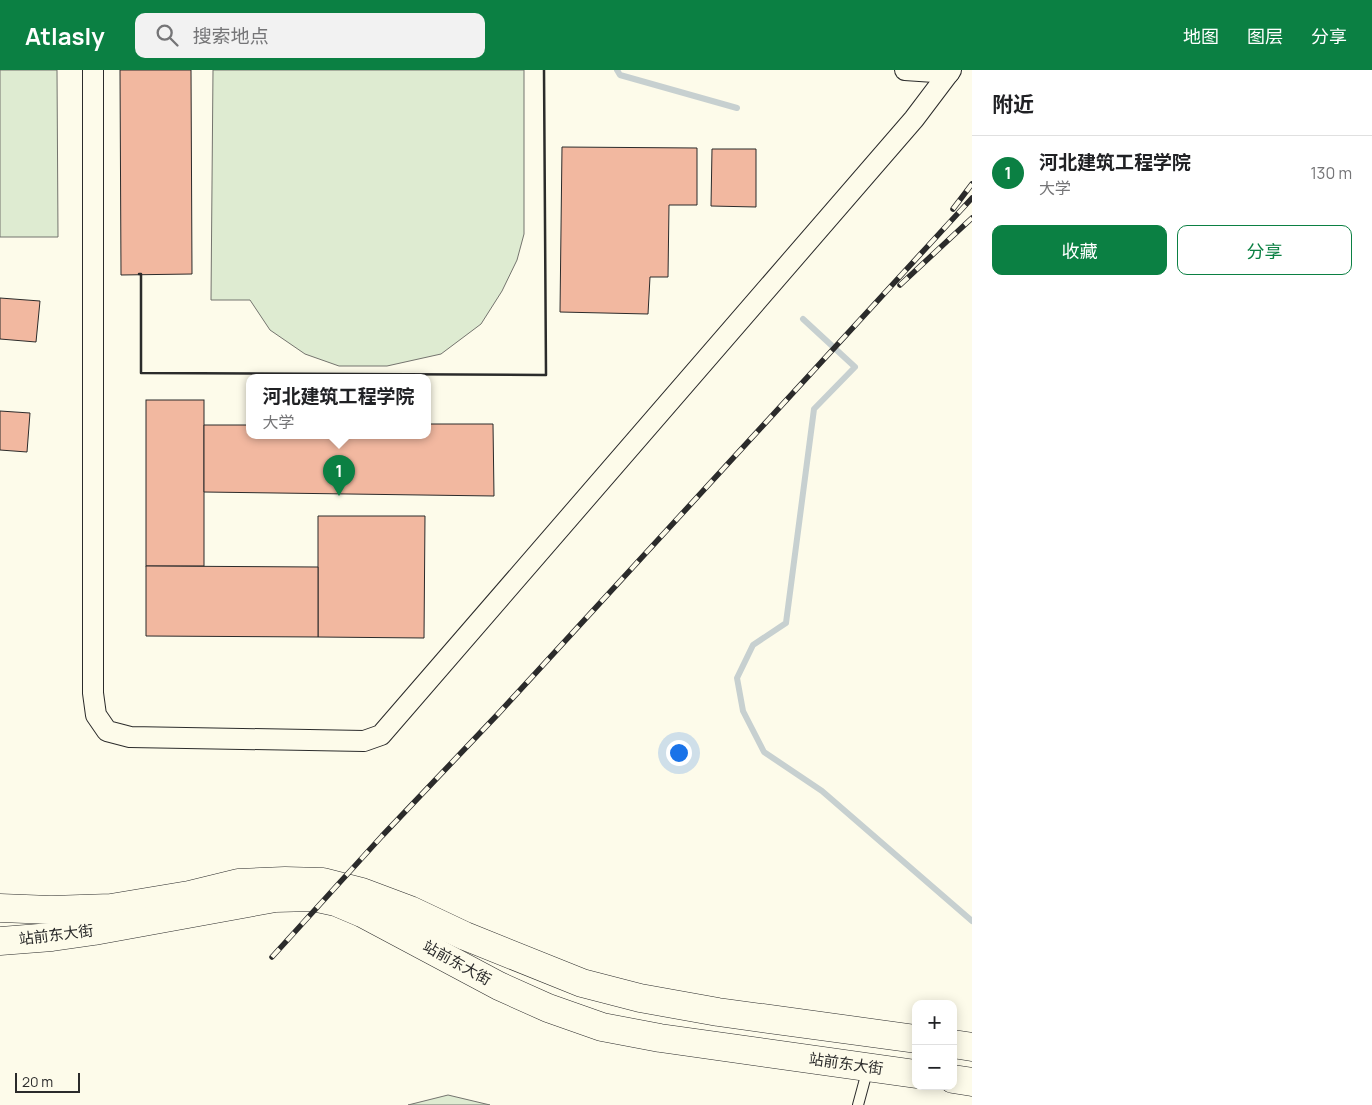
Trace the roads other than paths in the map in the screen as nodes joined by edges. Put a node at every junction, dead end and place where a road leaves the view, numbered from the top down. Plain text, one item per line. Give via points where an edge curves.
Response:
1 (93, 70) edge
2 (906, 70) edge
3 (950, 71) edge
4 (0, 908) edge
5 (0, 941) edge
6 (912, 1038) edge
7 (868, 1067) junction
8 (912, 1073) edge
9 (858, 1105) edge

1 - 3 street via 93,693 96,715 107,731 130,737 364,741 381,735 914,119
2 - 3 street
4 - 6 main road, 站前东大街 via 111,908 189,896 238,883 323,882 410,910 582,983 640,998 718,1012
5 - 7 main road, 站前东大街 via 94,931 275,898 313,897 362,913 499,986 602,1027
7 - 8 main road, 站前东大街
7 - 9 lane

